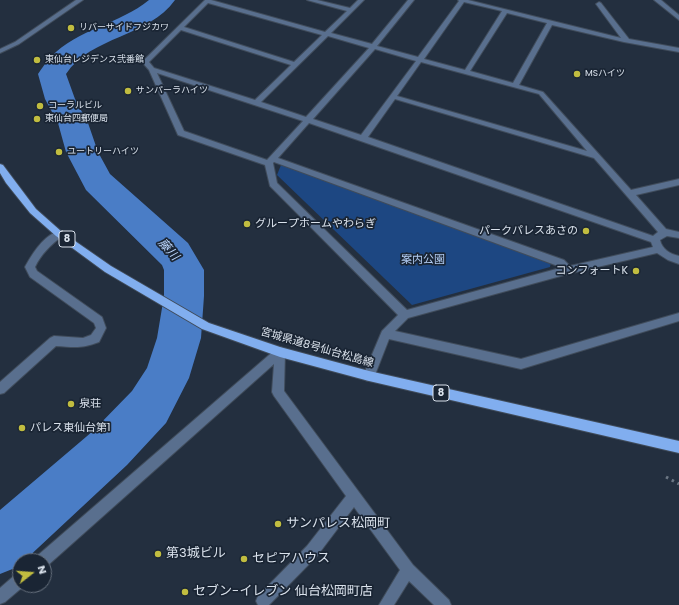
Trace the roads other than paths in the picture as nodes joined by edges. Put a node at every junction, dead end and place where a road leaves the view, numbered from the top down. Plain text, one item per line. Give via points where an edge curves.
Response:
1 (80, 0) edge
2 (208, 0) edge
3 (310, 0) edge
4 (361, 0) edge
5 (411, 0) edge
6 (462, 0) edge
7 (657, 0) edge
8 (599, 4) dead end
9 (351, 10) junction
10 (505, 11) junction
11 (679, 18) edge
12 (550, 23) junction
13 (178, 28) junction
14 (325, 34) junction
15 (626, 40) junction
16 (373, 47) junction
17 (679, 50) edge
18 (0, 51) edge
19 (419, 60) junction
20 (294, 64) junction
21 (152, 69) junction
22 (466, 73) junction
23 (515, 86) junction
24 (394, 97) junction
25 (256, 103) junction
26 (307, 120) junction
27 (363, 138) junction
28 (596, 156) junction
29 (271, 161) junction
30 (0, 167) edge
31 (679, 182) edge
32 (629, 194) junction
33 (664, 233) junction
34 (59, 234) junction
35 (679, 235) edge
36 (657, 244) junction
37 (679, 260) edge
38 (568, 270) junction
39 (405, 314) junction
40 (679, 317) edge
41 (386, 334) junction
42 (280, 352) junction
43 (369, 376) junction
44 (0, 389) edge
45 (679, 447) edge
46 (354, 496) junction
47 (51, 553) edge
48 (408, 570) junction
49 (12, 587) edge
50 (0, 597) edge
51 (264, 601) dead end
52 (386, 605) edge
53 (444, 605) edge

1 - 18 street via 17,43
2 - 13 street
2 - 14 street
3 - 9 street
4 - 9 street
5 - 16 street
6 - 10 street
6 - 19 street
7 - 11 street
8 - 15 street
9 - 14 street
10 - 12 street
10 - 22 street
12 - 15 street
12 - 23 street
13 - 20 street
13 - 21 street via 145,62
14 - 16 street
14 - 20 street
15 - 17 street
16 - 19 street
16 - 26 street
19 - 22 street
19 - 24 street
20 - 25 street
21 - 25 street
21 - 29 street via 181,133
22 - 23 street
23 - 28 street via 541,93
24 - 27 street
24 - 28 street
25 - 26 street
26 - 27 street
26 - 29 street
27 - 36 street
28 - 32 street
29 - 38 street via 561,263
29 - 39 street via 273,184
30 - 34 main road, 宮城県道8号仙台松島線 / 8 via 33,210
31 - 32 street
32 - 33 street
33 - 35 street
33 - 36 street via 657,236
34 - 42 main road, 宮城県道8号仙台松島線 / 8 via 108,269 206,326
34 - 44 street via 33,259 30,267 33,274 98,320 102,328 95,339 83,343 54,341
36 - 37 street via 668,257
36 - 38 street
38 - 39 street
39 - 41 street
40 - 41 street via 521,364
41 - 43 street
42 - 43 main road, 宮城県道8号仙台松島線 / 8
42 - 46 street via 278,392
42 - 47 street
43 - 45 main road, 宮城県道8号仙台松島線 / 8
46 - 48 street
46 - 51 street via 312,551
48 - 52 street
48 - 53 street
49 - 50 street

